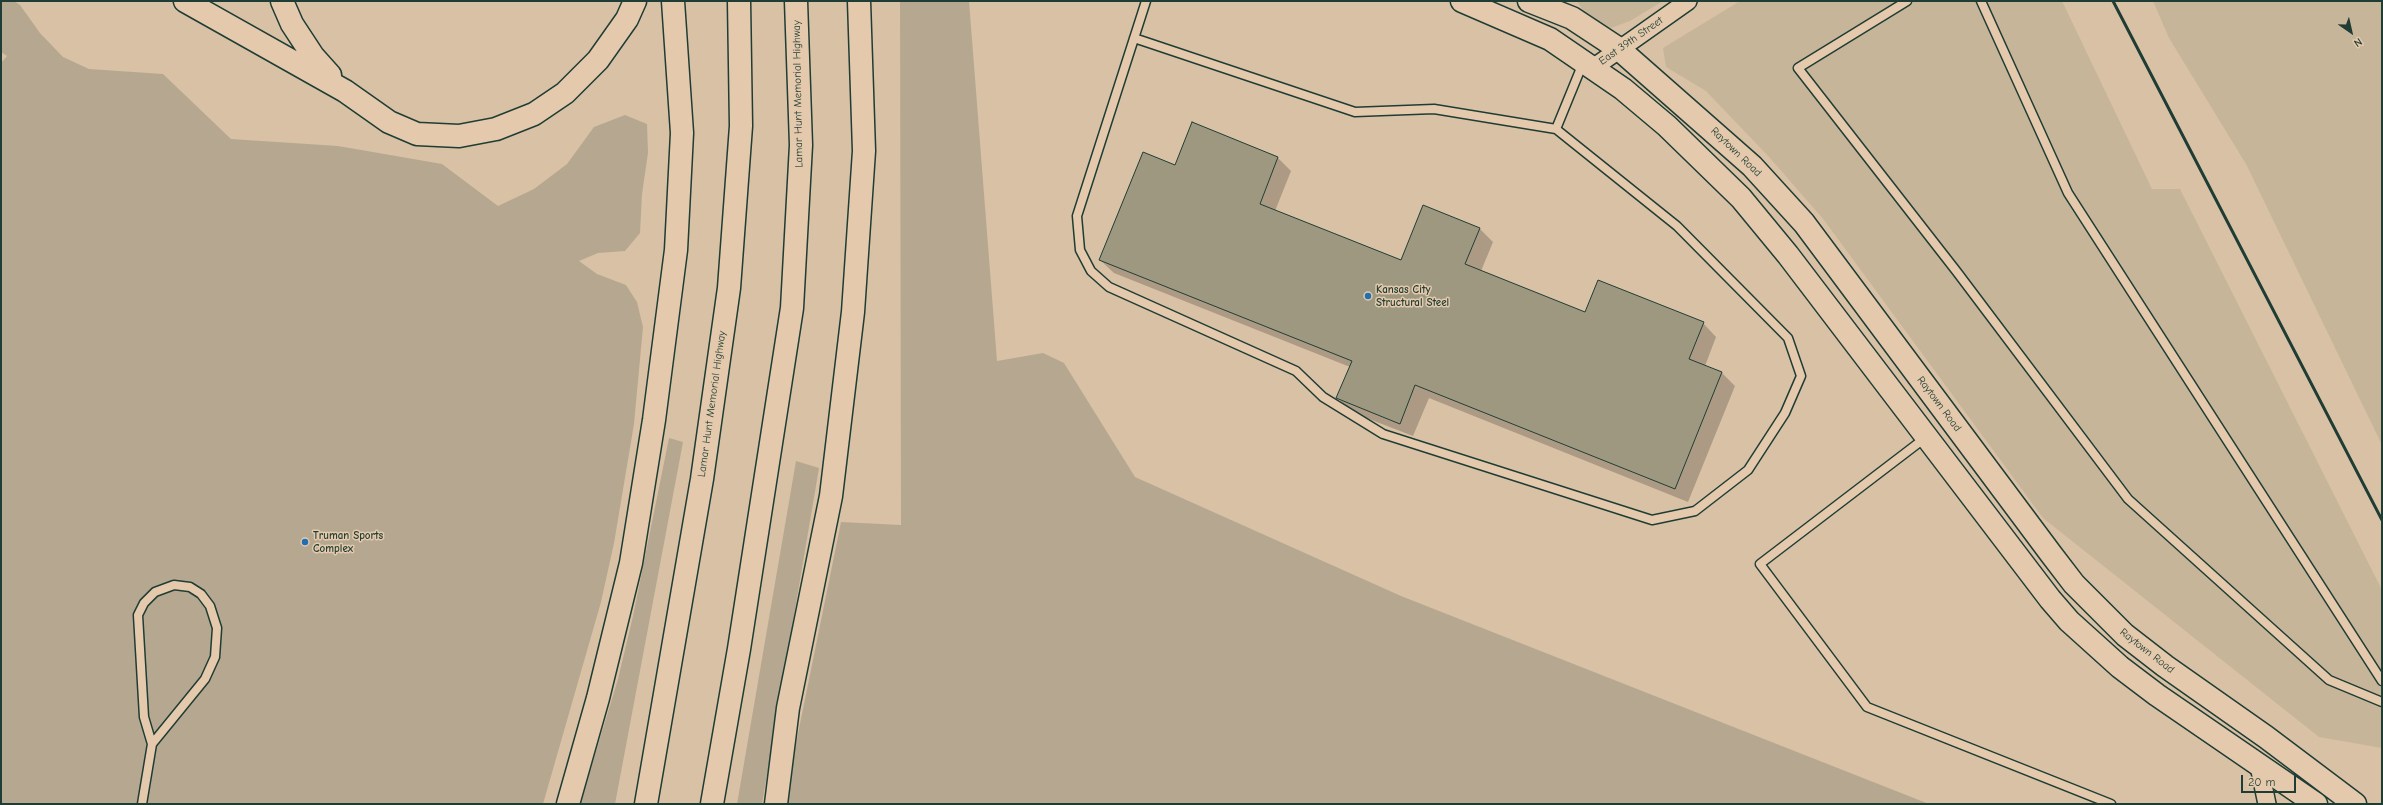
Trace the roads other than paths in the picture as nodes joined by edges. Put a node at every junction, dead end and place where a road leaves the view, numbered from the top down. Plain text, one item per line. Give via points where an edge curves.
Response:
1 (185, 1) edge
2 (282, 1) edge
3 (635, 1) edge
4 (672, 1) edge
5 (738, 1) edge
6 (796, 1) edge
7 (859, 1) edge
8 (1146, 1) edge
9 (1462, 1) edge
10 (1529, 1) edge
11 (1688, 1) edge
12 (1907, 1) edge
13 (1981, 1) edge
14 (1134, 38) junction
15 (1619, 49) junction
16 (1589, 64) junction
17 (345, 91) junction
18 (1556, 129) junction
19 (1879, 324) junction
20 (1854, 341) junction
21 (1926, 437) junction
22 (2074, 584) junction
23 (2052, 602) junction
24 (2382, 681) edge
25 (2382, 702) edge
26 (152, 744) junction
27 (2259, 766) junction
28 (142, 804) edge
29 (568, 804) edge
30 (646, 804) edge
31 (712, 804) edge
32 (776, 804) edge
33 (2112, 804) edge
34 (2267, 804) edge
35 (2316, 804) edge
36 (2355, 804) edge

1 - 17 main road
2 - 17 main road via 292,24 313,56
3 - 17 main road via 627,19 598,60 565,93 534,114 496,129 459,136 416,134 389,122
4 - 29 main road via 682,133 676,250 654,420 631,563 598,698
5 - 30 main road, Lamar Hunt Memorial Highway via 741,126 729,288 702,479
6 - 31 main road, Lamar Hunt Memorial Highway via 801,145 792,308
7 - 32 main road via 864,151 853,312 831,496 788,708
8 - 14 lane
9 - 16 main road via 1550,39
10 - 15 main road, Raytown Road via 1572,18
11 - 15 street, East 39th Street
12 - 25 lane via 1798,68 2128,499 2329,680
13 - 24 lane via 2068,193
14 - 18 lane via 1355,112 1434,109
14 - 18 lane via 1077,216 1080,250 1091,270 1109,287 1296,371 1323,397 1383,434 1652,520 1695,511 1748,470 1785,413 1801,376 1788,338 1677,226
15 - 16 street, East 39th Street
15 - 19 main road, Raytown Road via 1752,166 1804,223
16 - 18 lane
16 - 20 main road via 1667,126 1741,198
19 - 20 main road
19 - 22 main road, Raytown Road
20 - 21 main road
21 - 23 main road
21 - 33 lane via 1760,564 1867,706
22 - 23 main road
22 - 36 main road, Raytown Road via 2125,635
23 - 27 main road via 2120,667
26 - 26 lane via 205,679 215,657 217,628 210,606 201,594 190,587 174,585 155,592 144,603 138,615 144,717
26 - 28 lane
27 - 34 street
27 - 35 main road

